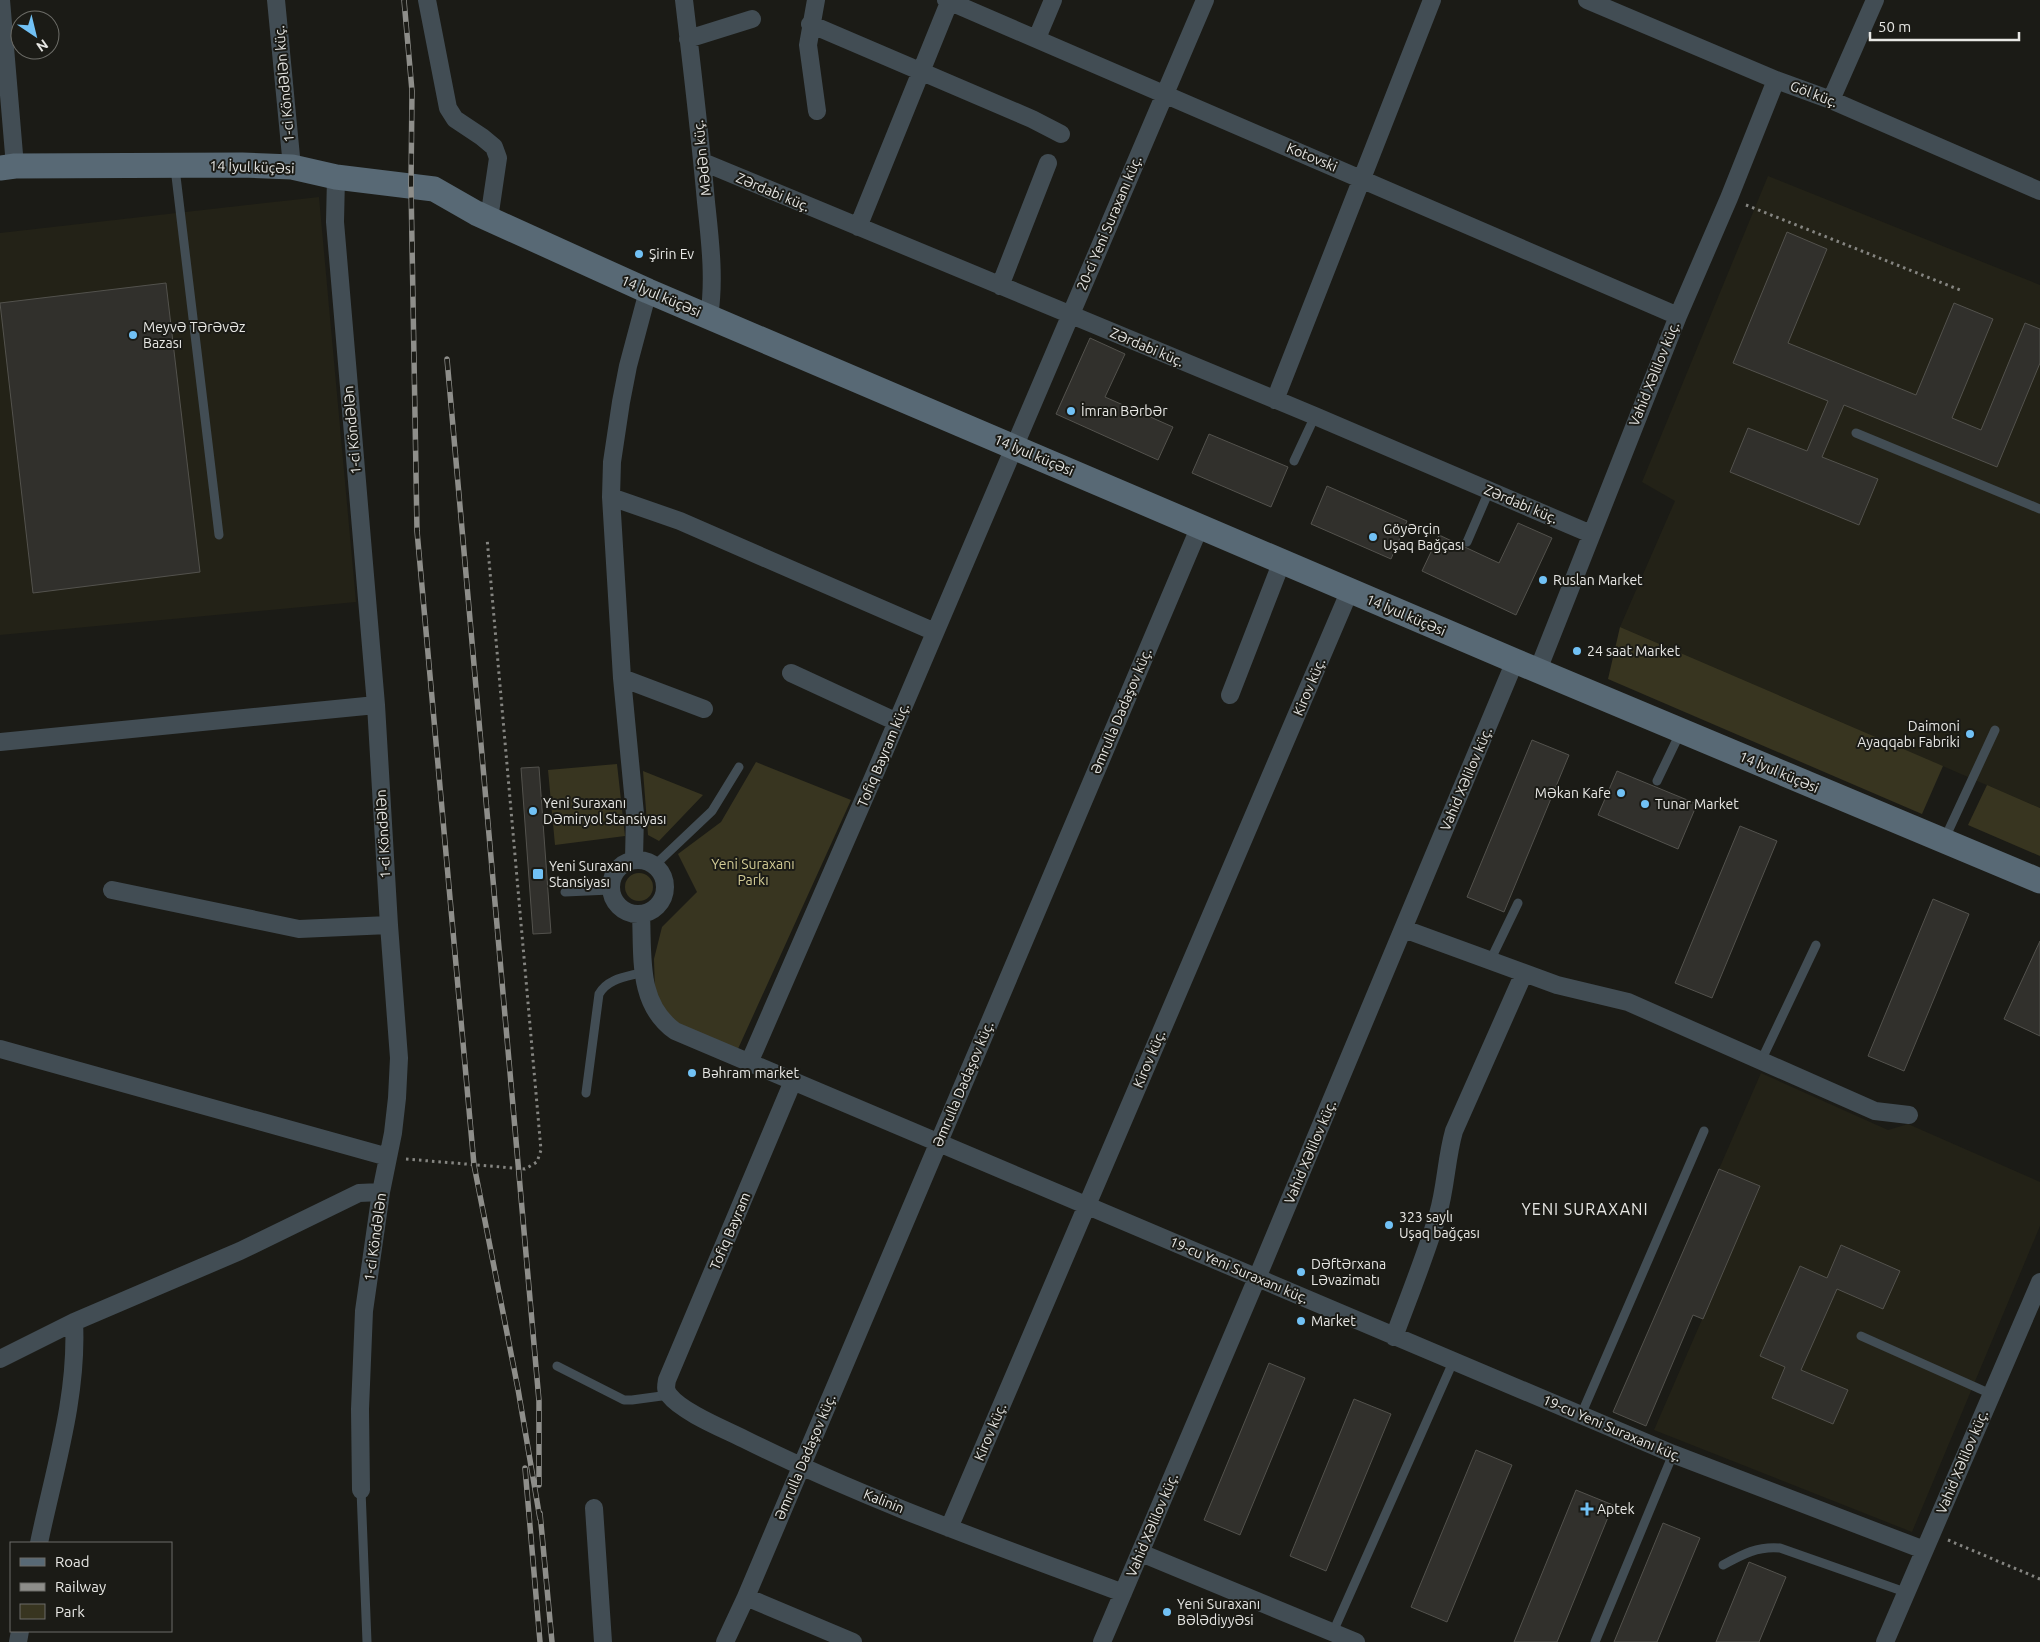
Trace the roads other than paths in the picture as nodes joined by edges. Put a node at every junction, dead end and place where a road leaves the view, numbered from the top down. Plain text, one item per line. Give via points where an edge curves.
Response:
1 (1, 0) edge
2 (276, 0) edge
3 (427, 0) edge
4 (684, 0) edge
5 (816, 0) edge
6 (948, 0) edge
7 (1053, 0) edge
8 (1205, 0) edge
9 (1432, 0) edge
10 (1586, 0) edge
11 (1875, 0) edge
12 (752, 19) dead end
13 (810, 24) junction
14 (1037, 38) junction
15 (688, 39) junction
16 (921, 71) junction
17 (1776, 80) junction
18 (1165, 94) junction
19 (1831, 100) junction
20 (817, 111) dead end
21 (1061, 134) dead end
22 (703, 162) junction
23 (1048, 163) dead end
24 (175, 165) junction
25 (8, 167) edge
26 (292, 167) junction
27 (336, 176) junction
28 (1363, 178) junction
29 (2040, 191) edge
30 (489, 219) junction
31 (858, 227) junction
32 (1000, 286) junction
33 (648, 291) junction
34 (1070, 315) junction
35 (1678, 316) junction
36 (709, 317) junction
37 (1275, 400) junction
38 (1315, 416) junction
39 (1856, 432) dead end
40 (1016, 447) junction
41 (1294, 461) dead end
42 (1489, 491) junction
43 (611, 497) junction
44 (2040, 509) edge
45 (1200, 526) junction
46 (1591, 534) junction
47 (219, 535) dead end
48 (1467, 542) dead end
49 (1282, 562) junction
50 (1350, 590) junction
51 (935, 632) junction
52 (1526, 666) junction
53 (791, 673) dead end
54 (622, 678) junction
55 (1230, 695) dead end
56 (376, 705) junction
57 (704, 709) dead end
58 (897, 722) junction
59 (1681, 730) junction
60 (1995, 730) dead end
61 (0, 742) edge
62 (739, 767) dead end
63 (1657, 781) dead end
64 (1944, 841) junction
65 (634, 860) junction
66 (655, 865) junction
67 (2040, 881) edge
68 (112, 890) dead end
69 (610, 890) junction
70 (565, 892) dead end
71 (1518, 903) dead end
72 (641, 914) junction
73 (388, 926) junction
74 (1404, 929) junction
75 (1816, 945) dead end
76 (1490, 961) junction
77 (644, 972) junction
78 (1524, 973) junction
79 (0, 1050) edge
80 (1761, 1061) junction
81 (749, 1063) junction
82 (793, 1082) junction
83 (586, 1093) dead end
84 (1909, 1115) dead end
85 (1704, 1131) dead end
86 (938, 1144) junction
87 (388, 1157) junction
88 (381, 1192) junction
89 (1087, 1206) junction
90 (1257, 1278) junction
91 (2040, 1282) edge
92 (74, 1322) junction
93 (1861, 1336) dead end
94 (1394, 1337) junction
95 (3, 1353) edge
96 (1454, 1362) junction
97 (557, 1366) dead end
98 (668, 1388) junction
99 (1991, 1394) junction
100 (1581, 1415) junction
101 (1673, 1454) junction
102 (800, 1467) junction
103 (361, 1490) joint
104 (594, 1508) dead end
105 (949, 1528) junction
106 (39, 1542) edge
107 (1924, 1550) junction
108 (1141, 1553) junction
109 (1723, 1565) dead end
110 (1905, 1592) junction
111 (1123, 1593) junction
112 (746, 1597) junction
113 (1333, 1632) junction
114 (367, 1642) edge
115 (603, 1642) edge
116 (725, 1642) edge
117 (853, 1642) edge
118 (1102, 1642) edge
119 (1356, 1642) edge
120 (1595, 1642) edge
121 (1885, 1642) edge

1 - 25 street
2 - 26 street, 1-ci Köndələn küç.
3 - 30 street via 448,108 455,119 494,147 498,158
4 - 15 street, Mədən küç.
5 - 13 street
6 - 14 street, Kotovski
6 - 16 street
7 - 14 street
8 - 18 street, 20-ci Yeni Suraxanı küç.
9 - 28 street
10 - 17 street, Göl küç.
11 - 19 street
12 - 15 street
13 - 16 street
13 - 20 street via 808,45
14 - 18 street, Kotovski
15 - 22 street, Mədən küç.
16 - 21 street via 1032,118
16 - 31 street
17 - 19 street, Göl küç.
17 - 35 street, Vahid Xəlilov küç.
18 - 28 street, Kotovski
18 - 34 street, 20-ci Yeni Suraxanı küç.
19 - 29 street, Göl küç.
22 - 31 street, Zərdabi küç.
22 - 36 street, Mədən küç. via 711,251
23 - 32 street
24 - 25 street, 14 İyul küçəsi
24 - 26 street, 14 İyul küçəsi
24 - 47 lane
26 - 27 street, 14 İyul küçəsi
27 - 30 street, 14 İyul küçəsi via 434,189
27 - 56 street, 1-ci Köndələn via 335,222
28 - 35 street, Kotovski
28 - 37 street
30 - 33 street, 14 İyul küçəsi
31 - 32 street, Zərdabi küç.
32 - 34 street, Zərdabi küç.
33 - 36 street, 14 İyul küçəsi
33 - 43 street via 620,402
34 - 37 street, Zərdabi küç.
34 - 40 street, 20-ci Yeni Suraxanı küç.
35 - 46 street, Vahid Xəlilov küç.
36 - 40 street, 14 İyul küçəsi
37 - 38 street, Zərdabi küç.
38 - 41 lane
38 - 42 street, Zərdabi küç.
39 - 44 lane
40 - 45 street, 14 İyul küçəsi
40 - 51 street, Tofiq Bayram küç.
42 - 46 street, Zərdabi küç.
42 - 48 lane
43 - 51 street via 680,521
43 - 54 street
45 - 49 street, 14 İyul küçəsi
45 - 86 street, Əmrulla Dadaşov küç.
46 - 52 street, Vahid Xəlilov küç.
49 - 50 street, 14 İyul küçəsi
49 - 55 street
50 - 52 street, 14 İyul küçəsi
50 - 89 street, Kirov küç.
51 - 58 street, Tofiq Bayram küç.
52 - 59 street, 14 İyul küçəsi
52 - 74 street, Vahid Xəlilov küç.
53 - 58 street
54 - 57 street
54 - 65 street via 635,814
56 - 61 street
56 - 73 street, 1-ci Köndələn
58 - 81 street, Tofiq Bayram küç.
59 - 63 lane
59 - 64 street, 14 İyul küçəsi
60 - 64 lane
62 - 66 lane via 712,811
64 - 67 street, 14 İyul küçəsi
65 - 66 street via 645,860
65 - 69 street via 616,870
66 - 72 street via 662,873 664,894 651,911
68 - 73 street via 299,928
69 - 70 lane
69 - 72 street via 620,908 630,914
71 - 76 lane
72 - 77 street, 19-cu Yeni Suraxanı küç.
73 - 87 street, 1-ci Köndələn via 399,1058
74 - 76 street
74 - 90 street, Vahid Xəlilov küç.
75 - 80 lane
76 - 78 street
77 - 81 street, 19-cu Yeni Suraxanı küç. via 649,1001 663,1023 674,1031
77 - 83 lane via 609,982 599,994
78 - 80 street via 1557,985 1628,1002
78 - 94 street via 1454,1132 1438,1215
79 - 87 street
80 - 84 street via 1875,1111
81 - 82 street, 19-cu Yeni Suraxanı küç.
82 - 86 street, 19-cu Yeni Suraxanı küç.
82 - 98 street, Tofiq Bayram
85 - 100 lane
86 - 89 street, 19-cu Yeni Suraxanı küç.
86 - 102 street, Əmrulla Dadaşov küç.
87 - 88 street, 1-ci Köndələn
88 - 92 street via 359,1193 240,1251
88 - 103 street, 1-ci Köndələn via 364,1311
89 - 90 street, 19-cu Yeni Suraxanı küç.
89 - 105 street, Kirov küç.
90 - 94 street, 19-cu Yeni Suraxanı küç.
90 - 108 street, Vahid Xəlilov küç.
91 - 99 street, Vahid Xəlilov küç.
92 - 95 street
92 - 106 street via 76,1351 71,1391
93 - 99 lane
94 - 96 street, 19-cu Yeni Suraxanı küç.
96 - 100 street, 19-cu Yeni Suraxanı küç.
96 - 113 lane
97 - 98 lane via 624,1400
98 - 102 street, Kalinin via 701,1418
99 - 107 street, Vahid Xəlilov küç.
100 - 101 street, 19-cu Yeni Suraxanı küç.
101 - 107 street, 19-cu Yeni Suraxanı küç.
101 - 120 lane
102 - 105 street, Kalinin
102 - 112 street, Əmrulla Dadaşov küç.
103 - 114 lane
104 - 115 street
105 - 111 street, Kalinin
107 - 110 street, Vahid Xəlilov küç.
108 - 111 street, Vahid Xəlilov küç.
108 - 113 street
109 - 110 lane via 1748,1551 1780,1548
110 - 121 street, Vahid Xəlilov küç.
111 - 118 street, Vahid Xəlilov küç.
112 - 116 street, Əmrulla Dadaşov küç.
112 - 117 street
113 - 119 street

